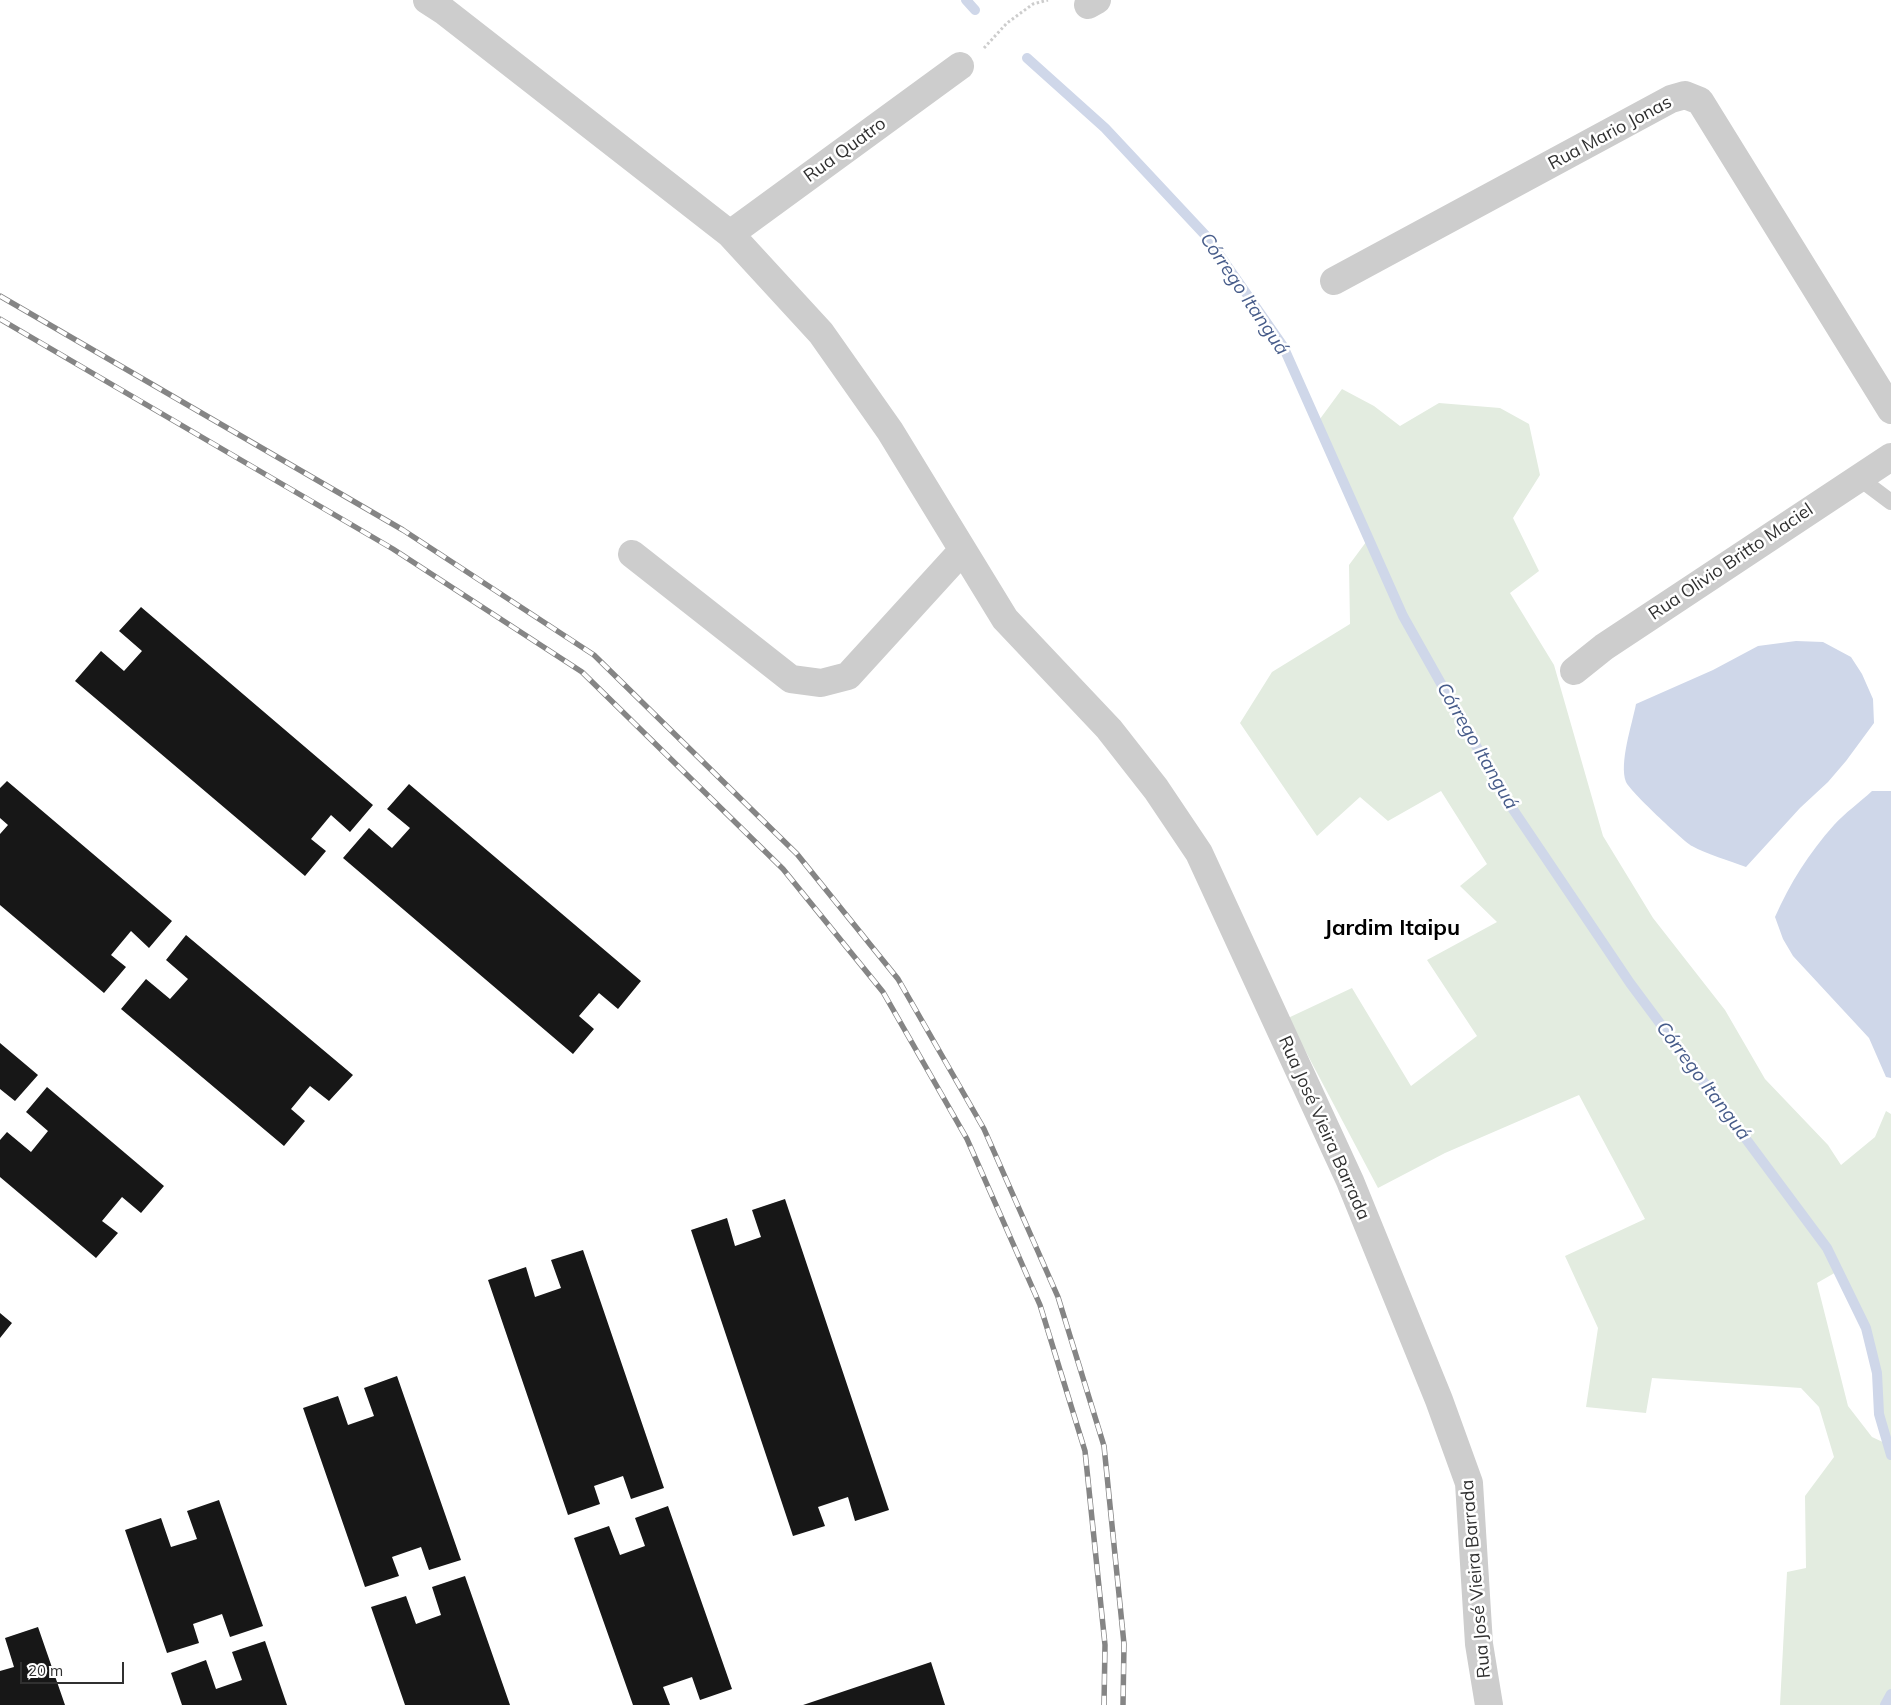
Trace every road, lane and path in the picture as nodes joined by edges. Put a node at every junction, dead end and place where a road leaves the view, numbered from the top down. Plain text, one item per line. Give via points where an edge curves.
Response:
1 (427, 0) edge
2 (1048, 0) edge
3 (960, 66) joint
4 (730, 234) junction
5 (1334, 281) dead end
6 (1891, 410) edge
7 (1891, 457) edge
8 (1859, 478) junction
9 (1891, 502) edge
10 (962, 550) junction
11 (632, 554) dead end
12 (1574, 671) dead end
13 (1488, 1705) edge

1 - 4 street, Rua José Vieira Barrada
2 - 3 path via 1033,4
3 - 4 street, Rua Quatro
4 - 10 street, Rua José Vieira Barrada via 821,332 890,431
5 - 6 street, Rua Mario Jonas via 1672,99 1685,95 1700,102
7 - 8 street, Rua Olivio Britto Maciel
8 - 9 lane
8 - 12 street, Rua Olivio Britto Maciel
10 - 11 street via 848,676 821,683 791,679
10 - 13 street, Rua José Vieira Barrada via 1005,619 1110,729 1199,853 1350,1182 1470,1483 1479,1644

